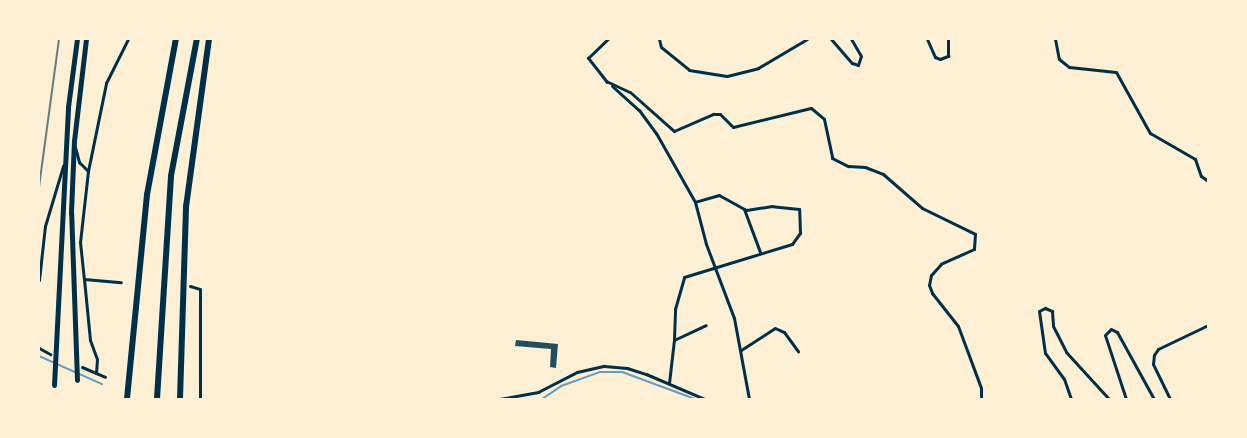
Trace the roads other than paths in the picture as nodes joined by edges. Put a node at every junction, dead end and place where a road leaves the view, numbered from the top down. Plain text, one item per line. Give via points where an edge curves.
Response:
1 (76, 39) edge
2 (86, 39) edge
3 (128, 39) edge
4 (176, 39) edge
5 (197, 39) edge
6 (209, 39) edge
7 (608, 39) edge
8 (659, 39) edge
9 (807, 39) edge
10 (831, 39) edge
11 (851, 39) edge
12 (927, 39) edge
13 (948, 39) edge
14 (1055, 39) edge
15 (606, 81) junction
16 (74, 141) junction
17 (65, 158) junction
18 (88, 171) junction
19 (1208, 181) edge
20 (695, 202) junction
21 (744, 208) junction
22 (760, 252) junction
23 (39, 269) edge
24 (715, 270) junction
25 (84, 279) junction
26 (39, 280) edge
27 (121, 282) dead end
28 (190, 286) dead end
29 (706, 325) dead end
30 (1208, 325) edge
31 (674, 340) junction
32 (39, 348) edge
33 (741, 350) junction
34 (798, 351) dead end
35 (50, 354) dead end
36 (82, 367) dead end
37 (96, 374) junction
38 (105, 377) dead end
39 (77, 380) dead end
40 (670, 382) junction
41 (54, 385) dead end
42 (127, 399) edge
43 (157, 399) edge
44 (180, 399) edge
45 (200, 399) edge
46 (499, 399) edge
47 (705, 399) edge
48 (749, 399) edge
49 (981, 399) edge
50 (1071, 399) edge
51 (1109, 399) edge
52 (1126, 399) edge
53 (1154, 399) edge
54 (1170, 399) edge

1 - 17 highway
2 - 16 highway
3 - 18 street via 106,83
4 - 42 highway via 147,195
5 - 43 highway via 171,176
6 - 44 highway via 185,216
7 - 15 street via 588,58
8 - 9 street via 662,47 689,70 727,76 758,68
10 - 11 street via 852,63 858,65 861,56
12 - 13 street via 931,51 940,59 948,56
14 - 19 street via 1059,59 1069,67 1116,72 1150,133 1195,159 1201,176
15 - 20 street via 639,110 656,133
15 - 49 street via 630,92 674,131 713,114 720,114 733,127 810,108 824,119 832,158 848,166 865,167 883,174 922,208 975,234 974,249 941,264 931,275 929,285 932,294 958,326 981,388
16 - 18 street via 79,162
16 - 39 highway via 71,212
17 - 23 street via 45,226
17 - 41 highway
18 - 25 street via 80,242
20 - 21 street via 719,195
20 - 24 street
21 - 22 street
21 - 22 street via 772,206 799,209 800,233 792,244
22 - 24 street
23 - 26 street
24 - 31 street via 684,276 675,309
24 - 33 street via 734,318
25 - 27 street
25 - 37 street via 90,340 97,359
28 - 45 street via 200,289
29 - 31 street
30 - 54 street via 1158,349 1154,355 1153,364
31 - 40 street
32 - 35 street
33 - 34 street via 775,328 784,332
33 - 48 street
36 - 37 street
37 - 38 street
40 - 46 street via 627,368 604,366 577,372 538,392
40 - 47 street
50 - 51 street via 1064,379 1045,353 1039,311 1045,308 1052,311 1053,326 1066,352
52 - 53 street via 1105,335 1111,329 1117,332

